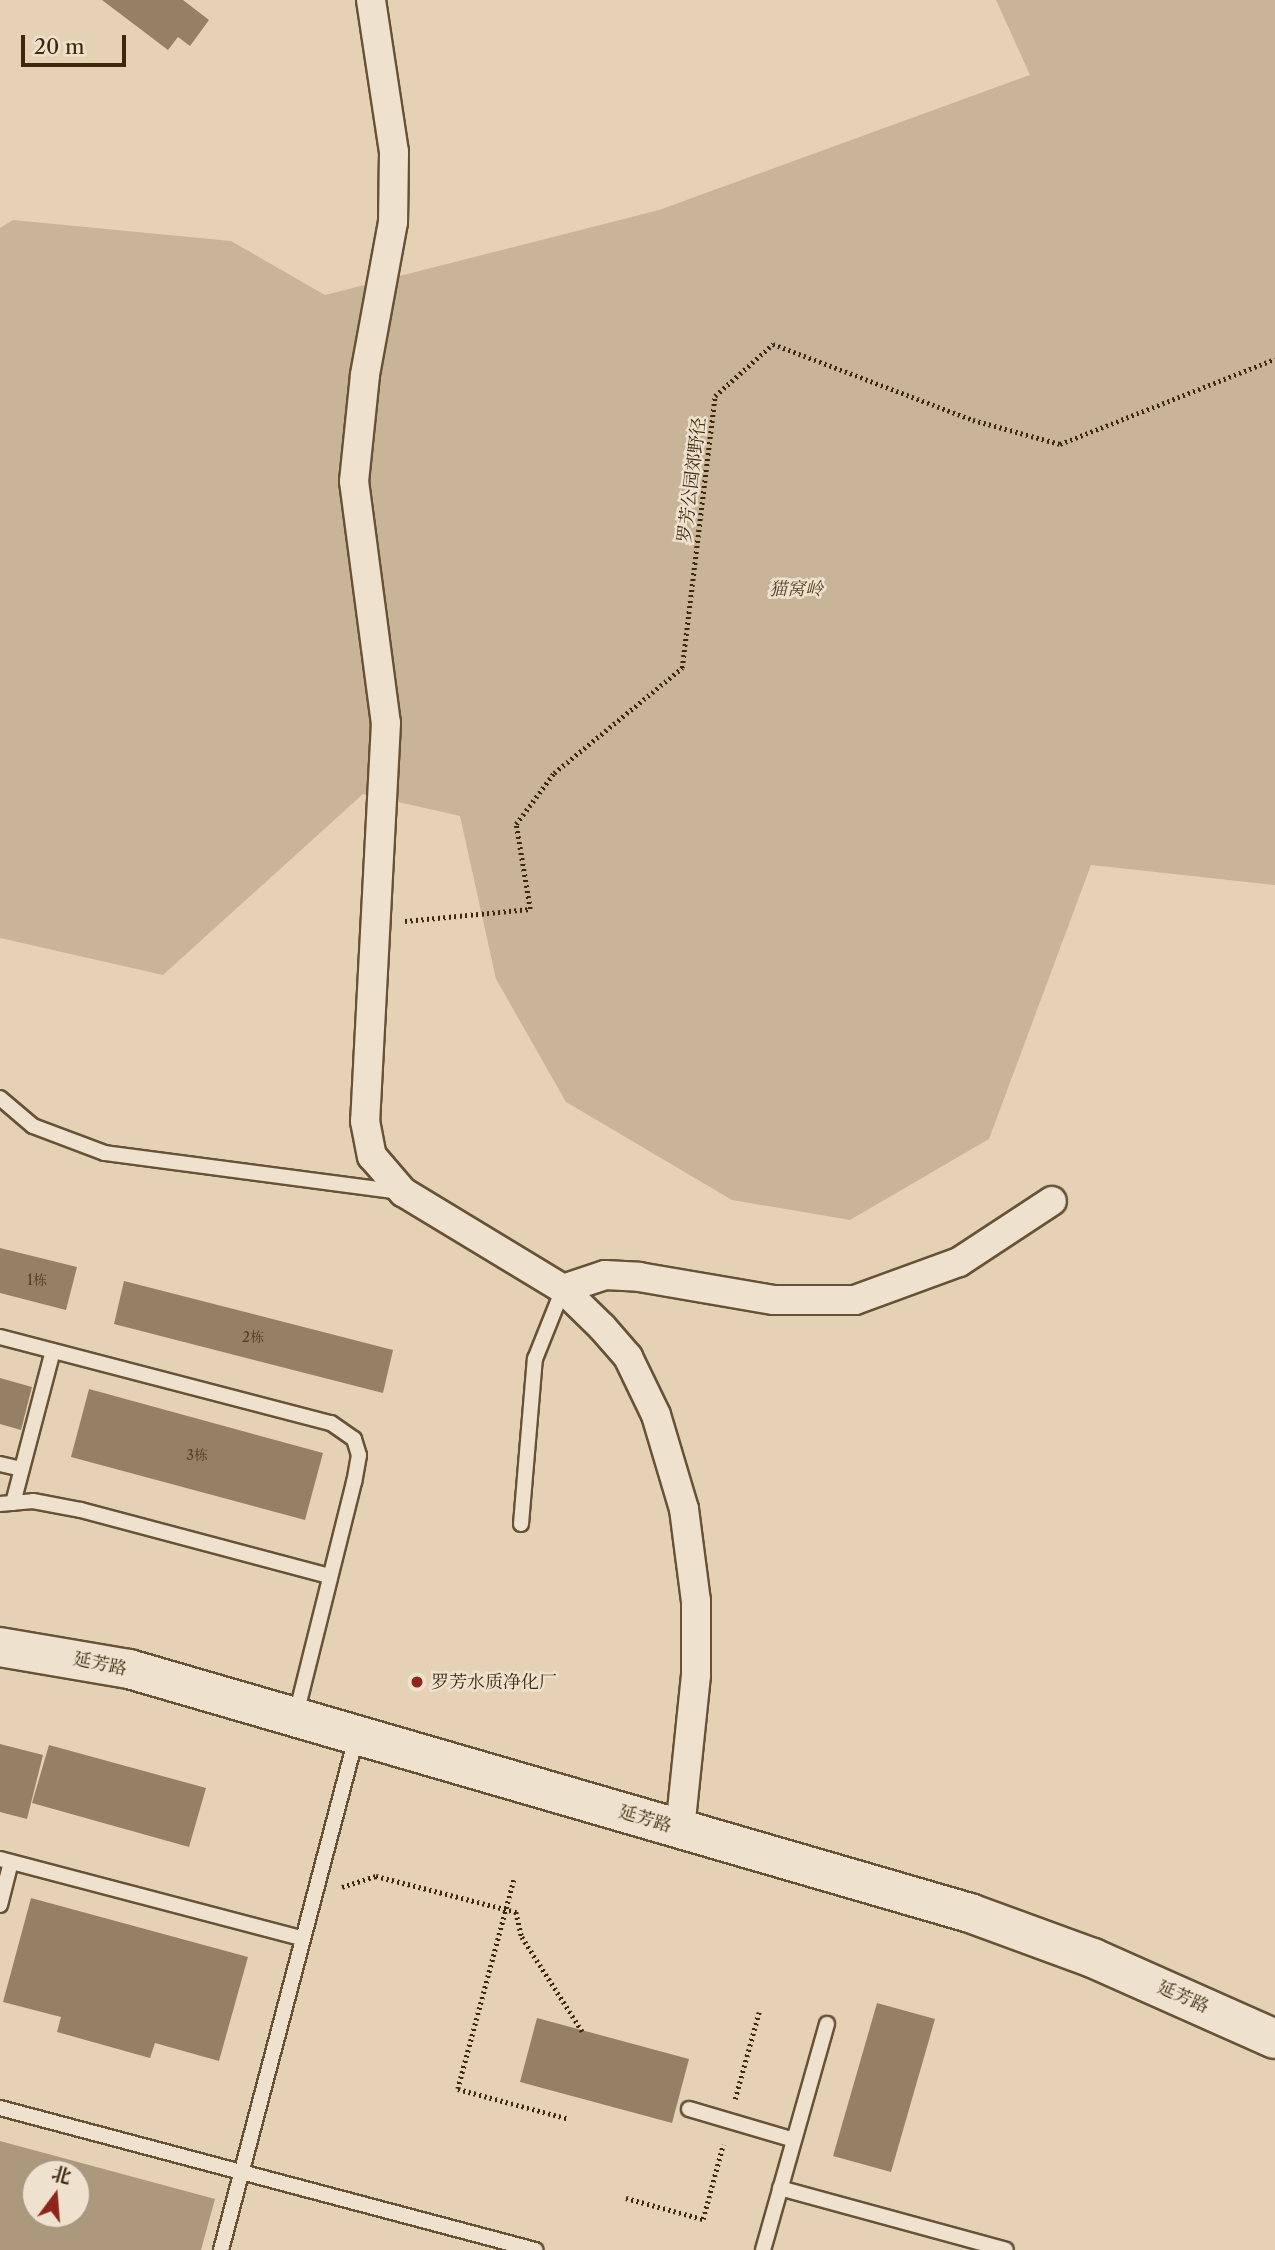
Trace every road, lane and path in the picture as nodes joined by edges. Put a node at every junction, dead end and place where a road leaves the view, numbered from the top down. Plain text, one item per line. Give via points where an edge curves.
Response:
1 (371, 0) edge
2 (1275, 359) edge
3 (376, 923) junction
4 (0, 1098) edge
5 (403, 1192) junction
6 (1052, 1201) dead end
7 (563, 1289) junction
8 (0, 1337) edge
9 (53, 1350) junction
10 (0, 1464) edge
11 (22, 1469) junction
12 (6, 1503) edge
13 (522, 1524) dead end
14 (329, 1576) junction
15 (0, 1647) edge
16 (296, 1715) junction
17 (357, 1733) junction
18 (680, 1830) junction
19 (6, 1860) edge
20 (514, 1880) dead end
21 (313, 1898) junction
22 (0, 1905) edge
23 (506, 1910) junction
24 (302, 1938) junction
25 (827, 2024) dead end
26 (582, 2031) dead end
27 (1275, 2039) edge
28 (0, 2108) edge
29 (689, 2109) dead end
30 (569, 2119) dead end
31 (794, 2140) junction
32 (241, 2170) junction
33 (780, 2188) junction
34 (221, 2250) edge
35 (535, 2250) edge
36 (762, 2250) edge
37 (1006, 2250) edge

1 - 3 street via 394,152 393,222 365,375 354,481 386,723
2 - 3 path, 罗芳公园郊野径 via 1060,444 973,420 773,344 715,396 682,668 554,773 516,824 530,909
3 - 5 street via 365,1121 372,1156
4 - 5 lane via 33,1126 105,1153
5 - 7 street
6 - 7 street via 959,1262 855,1300 774,1300 616,1276
7 - 13 lane via 535,1359
7 - 18 street via 628,1357 656,1415 684,1509 696,1601 696,1675
8 - 9 lane
9 - 11 lane
9 - 14 lane via 343,1429 359,1455
10 - 11 lane
11 - 12 lane
12 - 14 lane via 81,1510
14 - 16 lane
15 - 16 main road, 延芳路 via 129,1669
16 - 17 main road, 延芳路
17 - 18 main road, 延芳路
17 - 21 lane
18 - 27 main road, 延芳路 via 970,1913 1093,1958
19 - 22 lane
19 - 24 lane
20 - 23 path
21 - 23 path via 376,1875
21 - 24 lane
23 - 26 path via 516,1912 522,1937
23 - 30 path via 458,2089
24 - 32 lane
25 - 31 lane
28 - 32 lane
29 - 31 lane
31 - 33 lane
32 - 34 lane
32 - 35 lane
33 - 36 lane
33 - 37 lane

